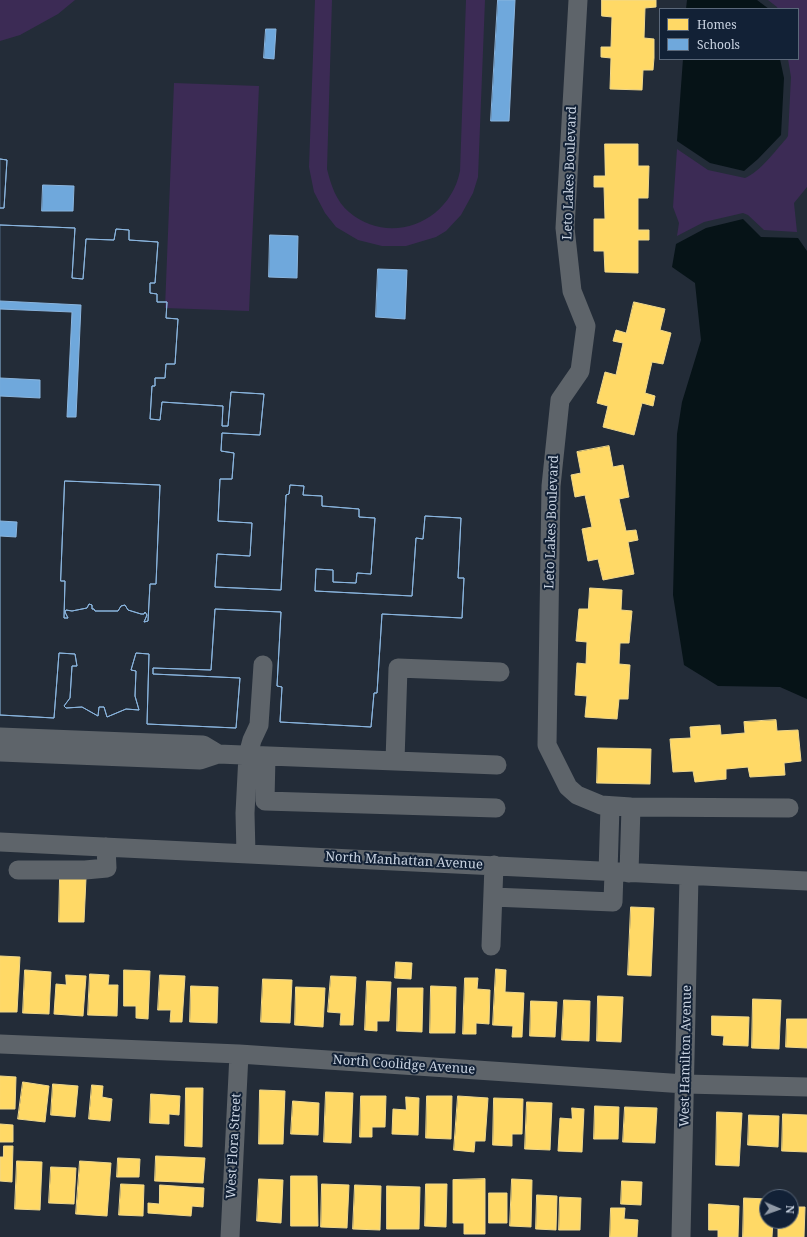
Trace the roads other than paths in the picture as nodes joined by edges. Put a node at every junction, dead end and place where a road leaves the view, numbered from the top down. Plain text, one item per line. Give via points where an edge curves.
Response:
1 (578, 0) edge
2 (263, 665) dead end
3 (500, 672) dead end
4 (0, 737) edge
5 (0, 752) edge
6 (218, 754) junction
7 (248, 755) junction
8 (266, 756) junction
9 (395, 761) junction
10 (497, 765) dead end
11 (610, 807) junction
12 (631, 807) junction
13 (496, 808) dead end
14 (789, 808) dead end
15 (0, 842) edge
16 (45, 844) junction
17 (78, 845) junction
18 (106, 847) junction
19 (246, 854) junction
20 (494, 865) junction
21 (18, 870) dead end
22 (47, 870) junction
23 (79, 870) junction
24 (617, 872) junction
25 (689, 876) junction
26 (807, 881) edge
27 (493, 897) junction
28 (491, 946) dead end
29 (0, 1044) edge
30 (239, 1054) junction
31 (685, 1084) junction
32 (807, 1087) edge
33 (230, 1237) edge
34 (681, 1237) edge

1 - 11 street, Leto Lakes Boulevard via 565,228 572,291 586,326 580,371 560,400 551,486 547,745 568,787 577,795
2 - 7 street via 259,725
3 - 9 street via 398,668
4 - 6 street via 203,745
5 - 6 street via 200,760
6 - 7 street
7 - 8 street
7 - 19 street
8 - 9 street
8 - 13 street via 265,801
9 - 10 street
11 - 12 street, Leto Lakes Boulevard
11 - 24 street
12 - 14 street, Leto Lakes Boulevard
12 - 24 street
15 - 16 street, North Manhattan Avenue
16 - 17 street, North Manhattan Avenue
16 - 22 street
17 - 18 street, North Manhattan Avenue
17 - 23 street
18 - 19 street, North Manhattan Avenue
18 - 23 street via 107,868
19 - 20 street, North Manhattan Avenue
20 - 24 street, North Manhattan Avenue
20 - 27 street
21 - 22 street
22 - 23 street
24 - 25 street, North Manhattan Avenue
24 - 27 street via 613,902
25 - 26 street, North Manhattan Avenue
25 - 31 street, West Hamilton Avenue
27 - 28 street
29 - 30 street, North Coolidge Avenue
30 - 31 street, North Coolidge Avenue
30 - 33 street, West Flora Street
31 - 32 street, North Coolidge Avenue
31 - 34 street, West Hamilton Avenue

